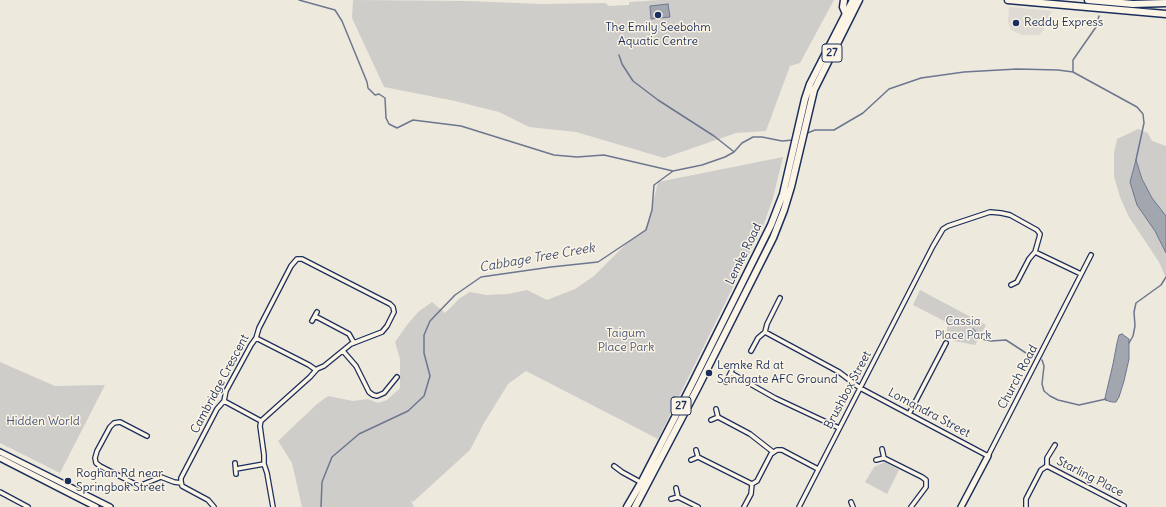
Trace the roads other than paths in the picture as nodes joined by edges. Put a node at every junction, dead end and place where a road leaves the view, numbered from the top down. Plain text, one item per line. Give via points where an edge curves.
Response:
1 (844, 0) edge
2 (859, 0) edge
3 (1008, 0) edge
4 (1088, 0) edge
5 (1166, 3) edge
6 (846, 14) junction
7 (1166, 14) edge
8 (806, 107) junction
9 (1035, 252) junction
10 (1091, 255) dead end
11 (1081, 274) junction
12 (1011, 285) dead end
13 (780, 298) dead end
14 (317, 312) dead end
15 (315, 316) junction
16 (312, 321) dead end
17 (765, 332) junction
18 (256, 338) junction
19 (354, 343) junction
20 (946, 343) dead end
21 (343, 351) junction
22 (751, 351) dead end
23 (734, 366) dead end
24 (316, 370) junction
25 (731, 373) junction
26 (397, 377) dead end
27 (726, 382) dead end
28 (860, 388) junction
29 (224, 401) junction
30 (716, 409) dead end
31 (909, 414) junction
32 (718, 417) junction
33 (711, 420) dead end
34 (261, 421) junction
35 (839, 428) junction
36 (147, 436) dead end
37 (1054, 445) dead end
38 (882, 449) dead end
39 (696, 450) dead end
40 (0, 452) edge
41 (774, 452) junction
42 (988, 456) junction
43 (698, 457) junction
44 (0, 458) edge
45 (884, 458) junction
46 (691, 460) dead end
47 (876, 460) dead end
48 (235, 463) dead end
49 (264, 464) junction
50 (614, 466) dead end
51 (1047, 466) junction
52 (236, 469) junction
53 (818, 469) junction
54 (236, 474) dead end
55 (181, 483) junction
56 (644, 484) junction
57 (752, 484) junction
58 (676, 488) dead end
59 (0, 492) edge
60 (678, 497) junction
61 (670, 499) dead end
62 (851, 502) dead end
63 (26, 506) edge
64 (1124, 506) dead end
65 (96, 507) edge
66 (110, 507) edge
67 (214, 507) edge
68 (273, 507) edge
69 (627, 507) edge
70 (635, 507) edge
71 (698, 507) edge
72 (744, 507) edge
73 (799, 507) edge
74 (853, 507) edge
75 (911, 507) edge
76 (961, 507) edge
77 (1026, 507) edge

1 - 6 main road
2 - 6 main road, Lemke Road / 27
2 - 8 main road, Lemke Road / 27
3 - 7 main road
4 - 5 main road
6 - 8 main road, Lemke Road / 27 via 814,74 807,92
8 - 56 main road, Lemke Road / 27 via 783,194 771,225
8 - 56 main road, Lemke Road / 27 via 798,156 787,199 773,238
9 - 11 street
9 - 12 street via 1017,282
9 - 28 street, Brushbox Street via 1040,234 1010,215 990,212 943,229
10 - 11 street, Church Road
11 - 42 street, Church Road
13 - 17 street
14 - 15 street
15 - 16 street
15 - 19 street via 349,334
17 - 22 street via 758,338
17 - 28 street, Lomandra Street via 839,372
18 - 19 street, Cambridge Crescent via 291,266 298,257 393,307 393,315 383,331
18 - 24 street
18 - 29 street, Cambridge Crescent via 226,392
19 - 21 street, Cambridge Crescent
20 - 31 street
21 - 24 street, Cambridge Crescent
21 - 26 street via 356,366 373,395 384,393
23 - 25 street
24 - 34 street, Cambridge Crescent
25 - 27 street
25 - 35 street via 775,398
28 - 31 street, Lomandra Street
28 - 35 street, Brushbox Street
29 - 34 street
29 - 55 street, Cambridge Crescent via 217,409 181,478
30 - 32 street
31 - 42 street, Lomandra Street
32 - 33 street
32 - 41 street via 750,434
34 - 49 street
35 - 53 street, Brushbox Street
36 - 55 street via 120,422 114,423 97,451 96,462 139,486 162,477
37 - 51 street via 1047,458
38 - 45 street
39 - 43 street
40 - 66 main road
41 - 53 street via 782,450
41 - 57 street via 758,480
42 - 76 main road, Church Road
43 - 46 street
43 - 57 street
44 - 65 main road
45 - 47 street
45 - 75 street via 926,480 926,487
48 - 52 street
49 - 52 street
49 - 68 street via 268,473
50 - 56 street
51 - 64 street, Starling Place
51 - 77 street via 1041,471 1026,500
52 - 54 street
53 - 73 street, Brushbox Street
55 - 67 street via 208,500
56 - 69 main road, Lemke Road / 27
56 - 70 main road, Lemke Road / 27
57 - 72 street via 751,494
58 - 60 street
59 - 63 street
60 - 61 street
60 - 71 street
62 - 74 street

